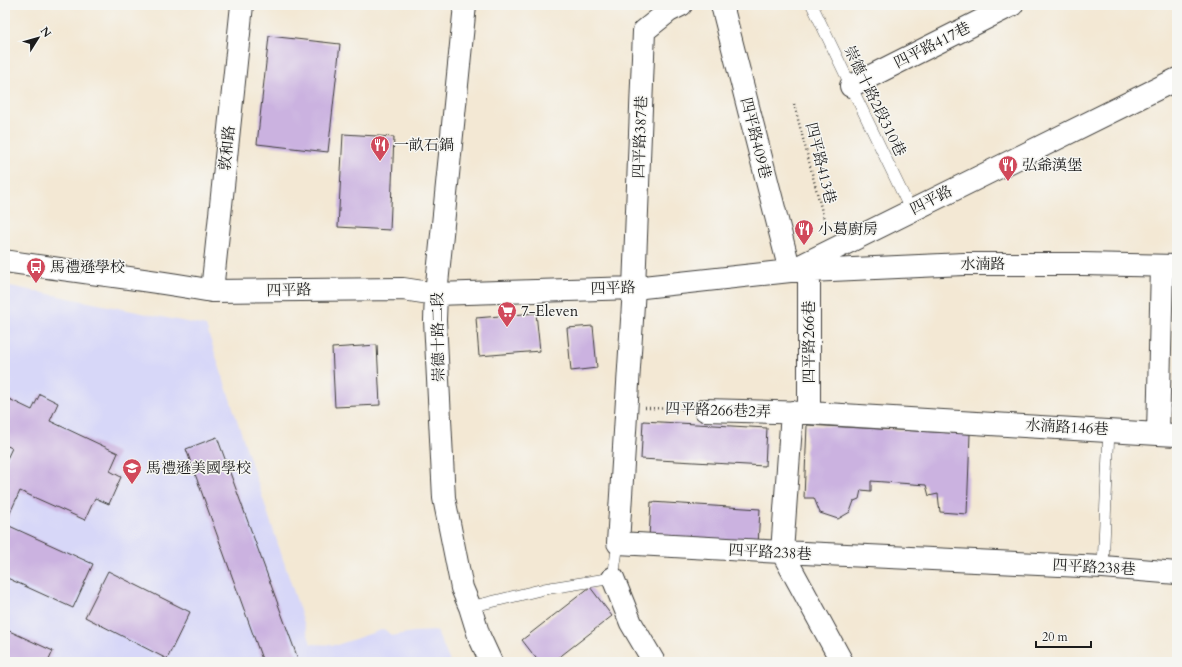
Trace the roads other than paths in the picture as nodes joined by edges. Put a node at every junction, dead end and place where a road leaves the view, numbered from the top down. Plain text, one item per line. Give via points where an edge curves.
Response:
1 (242, 5) edge
2 (465, 5) edge
3 (681, 5) edge
4 (722, 5) edge
5 (812, 5) edge
6 (1012, 5) edge
7 (1177, 79) edge
8 (851, 86) junction
9 (911, 211) junction
10 (5, 261) edge
11 (1170, 266) edge
12 (799, 271) junction
13 (634, 288) junction
14 (212, 290) junction
15 (436, 294) junction
16 (705, 410) road end
17 (800, 413) junction
18 (1109, 430) junction
19 (1168, 434) edge
20 (618, 543) junction
21 (782, 552) junction
22 (1103, 567) junction
23 (1177, 573) edge
24 (613, 578) junction
25 (470, 607) junction
26 (491, 662) edge
27 (654, 662) edge
28 (842, 662) edge

1 - 14 street, 敦和路
2 - 15 street, 崇德十路二段
3 - 13 street, 四平路387巷 via 644,31
4 - 12 street, 四平路409巷
5 - 8 lane, 崇德十路2段310巷
6 - 8 street, 四平路417巷
7 - 9 street, 四平路
8 - 9 lane, 崇德十路2段310巷
9 - 12 street, 四平路 via 832,250
10 - 14 street, 四平路
11 - 12 street, 水湳路 via 964,264
11 - 19 street, 水湳路146巷
12 - 13 street, 四平路
12 - 17 street, 四平路266巷
13 - 15 street, 四平路
13 - 20 street
14 - 15 street, 四平路 via 403,289
15 - 25 street, 崇德十路二段 via 435,320 444,498 462,588
16 - 17 street, 四平路266巷2弄
17 - 18 street, 水湳路146巷
17 - 21 street, 四平路266巷
18 - 19 street, 水湳路146巷
18 - 22 lane
20 - 21 street, 四平路238巷
20 - 24 lane
21 - 22 street, 四平路238巷
21 - 28 street
22 - 23 street, 四平路238巷
24 - 25 lane via 544,589
24 - 27 street via 631,623
25 - 26 street, 崇德十路二段

